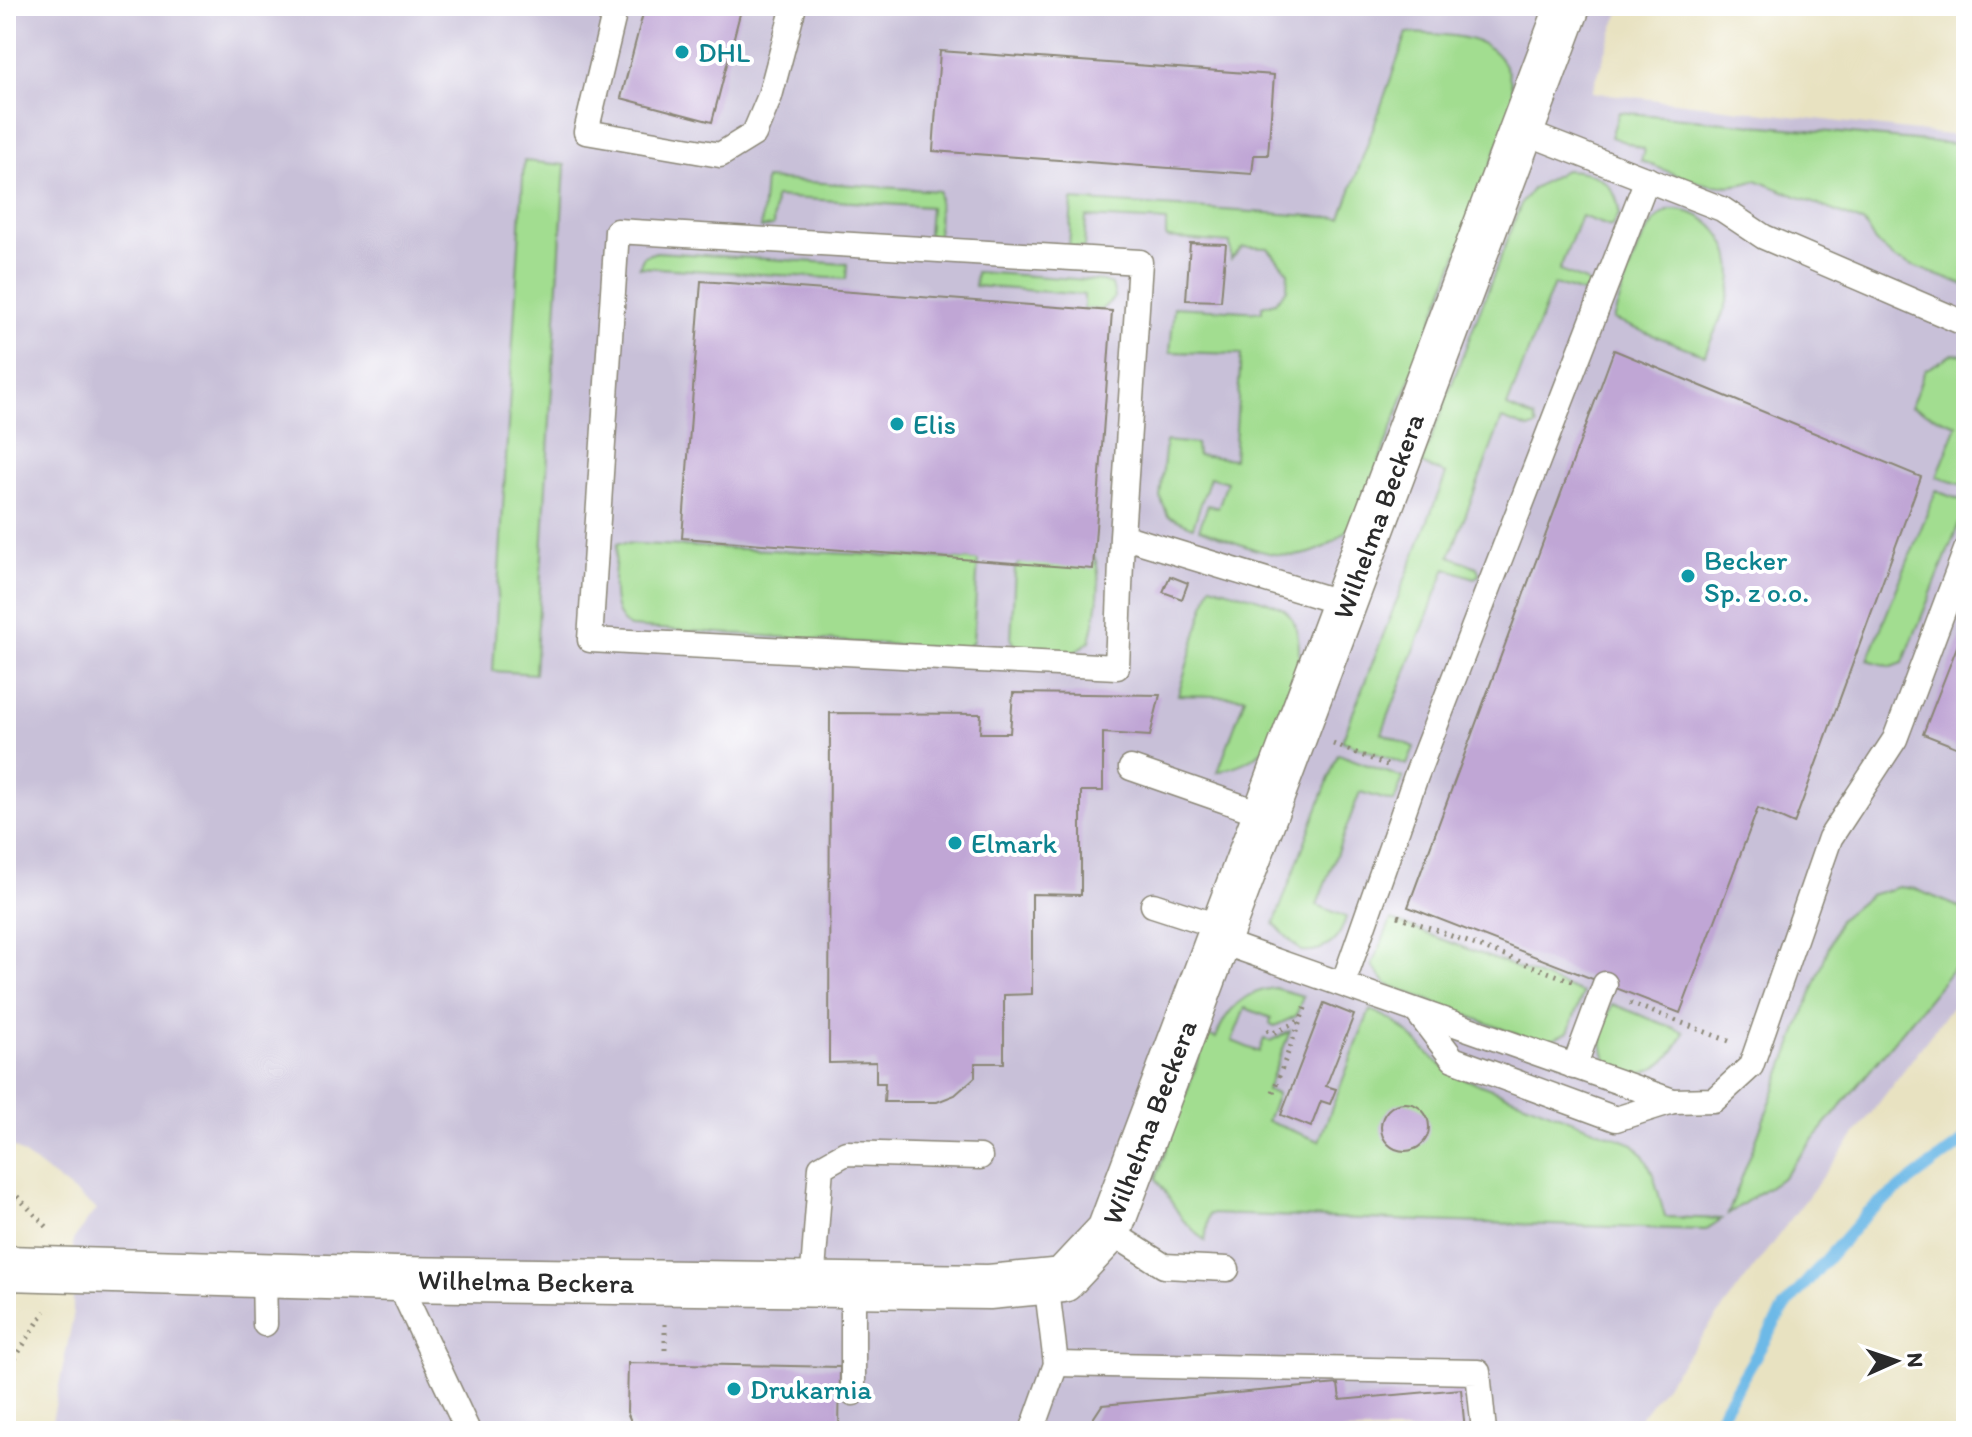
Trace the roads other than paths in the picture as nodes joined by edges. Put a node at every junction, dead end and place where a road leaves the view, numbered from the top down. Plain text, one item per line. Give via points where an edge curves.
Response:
1 (616, 6) edge
2 (794, 6) edge
3 (1568, 6) edge
4 (1522, 131) junction
5 (1647, 179) junction
6 (1966, 324) edge
7 (1122, 536) junction
8 (1966, 550) edge
9 (1345, 604) junction
10 (1131, 768) dead end
11 (1266, 815) junction
12 (1153, 905) dead end
13 (1222, 934) junction
14 (1343, 984) junction
15 (1603, 988) road end
16 (1418, 1013) junction
17 (1574, 1067) junction
18 (1673, 1101) junction
19 (980, 1157) dead end
20 (1109, 1231) junction
21 (1227, 1269) dead end
22 (27, 1270) edge
23 (264, 1275) junction
24 (397, 1279) junction
25 (1046, 1281) junction
26 (832, 1285) junction
27 (265, 1324) dead end
28 (1056, 1364) junction
29 (853, 1393) dead end
30 (468, 1431) edge
31 (1032, 1431) edge
32 (1484, 1431) edge

1 - 2 lane via 586,132 720,155 754,134
3 - 4 street, Wilhelma Beckera
4 - 5 lane
4 - 9 street, Wilhelma Beckera
5 - 6 lane via 1722,209 1764,237
5 - 14 lane via 1416,776
7 - 7 lane via 1140,262 617,231 590,640 1117,667
7 - 9 lane
8 - 18 lane via 1895,739 1830,838 1751,1066 1714,1100
9 - 11 street, Wilhelma Beckera
10 - 11 lane
11 - 13 street, Wilhelma Beckera
12 - 13 lane
13 - 14 lane
13 - 20 street, Wilhelma Beckera
14 - 16 lane
15 - 17 lane
16 - 17 lane
16 - 18 lane via 1453,1059 1616,1119
17 - 18 lane
19 - 26 lane via 846,1153 821,1167
20 - 21 lane via 1164,1266
20 - 25 street, Wilhelma Beckera via 1063,1280
22 - 23 street, Wilhelma Beckera
23 - 24 street, Wilhelma Beckera
23 - 27 lane
24 - 26 street, Wilhelma Beckera
24 - 30 lane
25 - 26 street, Wilhelma Beckera via 989,1287
25 - 28 lane
26 - 29 lane
28 - 31 lane
28 - 32 lane via 1478,1372

